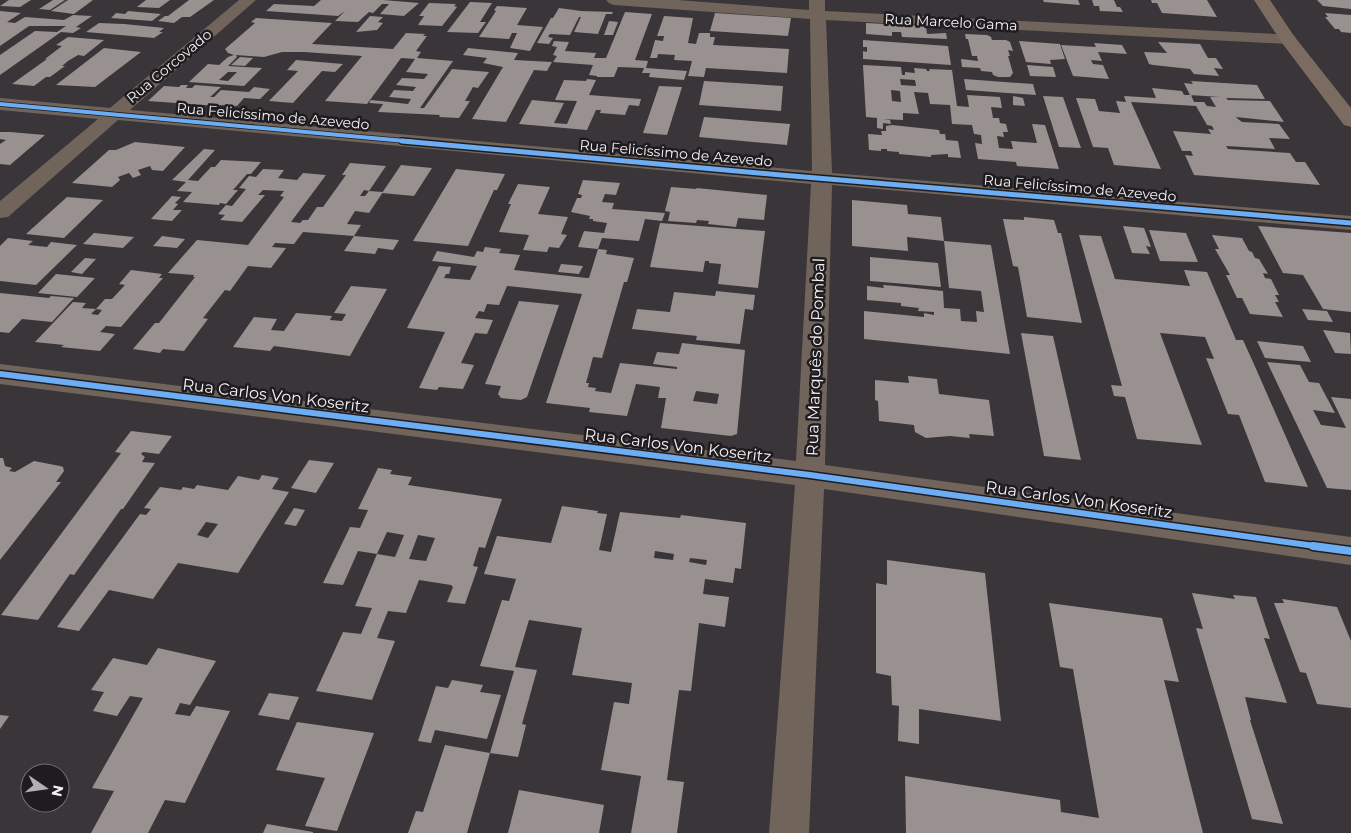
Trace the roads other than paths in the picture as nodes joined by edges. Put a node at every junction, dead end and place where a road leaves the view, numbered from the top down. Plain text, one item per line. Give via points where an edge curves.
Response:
1 (248, 0) edge
2 (614, 0) edge
3 (1262, 0) edge
4 (817, 7) edge
5 (1288, 39) junction
6 (0, 104) edge
7 (113, 113) junction
8 (1351, 121) edge
9 (822, 178) junction
10 (0, 212) edge
11 (1351, 223) edge
12 (0, 374) edge
13 (810, 476) junction
14 (1351, 550) edge
15 (789, 833) edge

1 - 7 street, Rua Corcovado
2 - 4 street, Rua Marcelo Gama
3 - 5 main road
4 - 5 street, Rua Marcelo Gama
4 - 9 street, Rua Marquês do Pombal
5 - 8 main road
6 - 7 street, Rua Felicíssimo de Azevedo
7 - 9 street, Rua Felicíssimo de Azevedo
7 - 10 street, Rua Corcovado
9 - 11 street, Rua Felicíssimo de Azevedo
9 - 13 street, Rua Marquês do Pombal
12 - 13 street, Rua Carlos Von Koseritz
13 - 14 street, Rua Carlos Von Koseritz
13 - 15 street, Rua Marquês do Pombal

